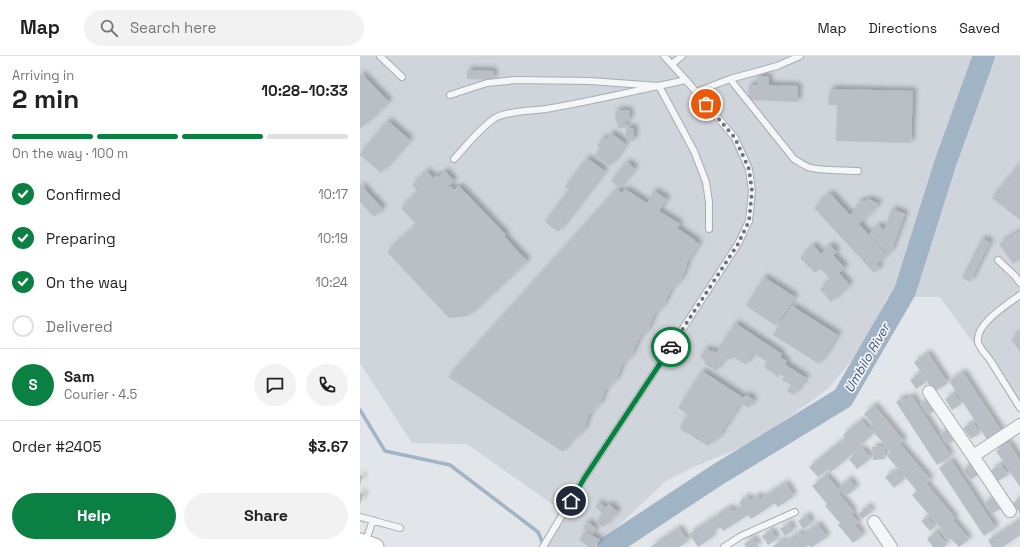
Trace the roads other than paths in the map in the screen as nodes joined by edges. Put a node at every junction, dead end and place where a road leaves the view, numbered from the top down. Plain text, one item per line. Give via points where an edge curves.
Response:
1 (380, 56) edge
2 (664, 56) edge
3 (682, 56) edge
4 (800, 56) edge
5 (672, 64) junction
6 (402, 77) dead end
7 (730, 79) junction
8 (686, 80) junction
9 (659, 86) junction
10 (696, 92) junction
11 (450, 95) dead end
12 (454, 159) dead end
13 (858, 171) dead end
14 (709, 229) dead end
15 (998, 260) dead end
16 (1020, 283) edge
17 (1020, 295) edge
18 (929, 392) dead end
19 (1020, 408) edge
20 (1020, 425) edge
21 (973, 456) junction
22 (1010, 511) dead end
23 (795, 512) dead end
24 (360, 517) edge
25 (373, 520) junction
26 (874, 522) dead end
27 (400, 528) dead end
28 (367, 544) edge
29 (543, 547) edge
30 (724, 547) edge
31 (891, 547) edge

1 - 6 lane
2 - 5 lane
3 - 5 lane
4 - 7 lane via 777,66
5 - 8 lane
7 - 10 lane
7 - 13 lane via 794,158 802,164 809,168
8 - 9 lane
8 - 10 lane
9 - 11 lane via 590,81 516,80 487,83
9 - 12 lane via 496,117
9 - 14 lane via 694,151 706,182
10 - 29 lane via 735,138 749,169 752,191 749,221 738,244 585,477
15 - 16 lane
17 - 19 lane via 987,321 978,341
18 - 21 street
20 - 21 street
21 - 22 street
23 - 30 lane via 741,536
24 - 25 lane
25 - 27 lane
25 - 28 lane
26 - 31 street

